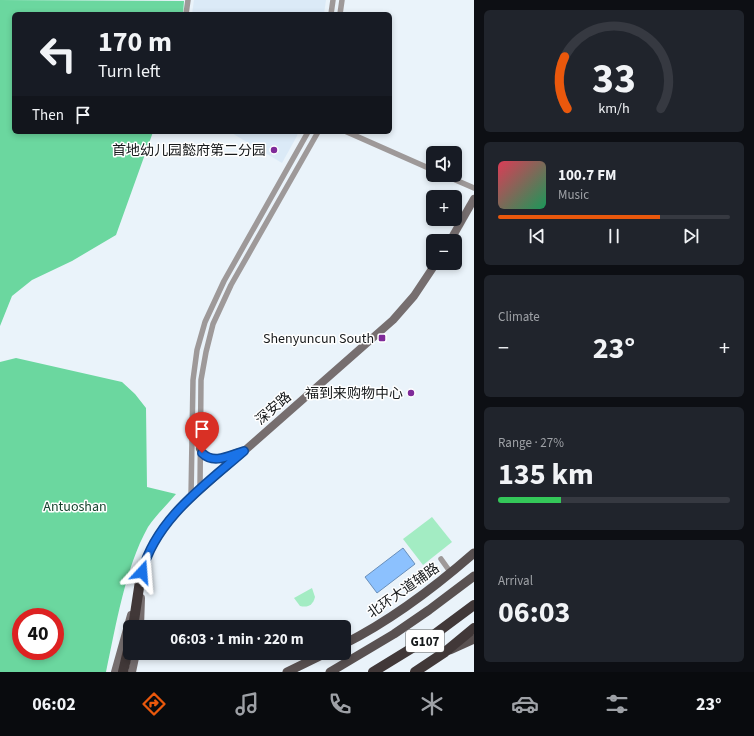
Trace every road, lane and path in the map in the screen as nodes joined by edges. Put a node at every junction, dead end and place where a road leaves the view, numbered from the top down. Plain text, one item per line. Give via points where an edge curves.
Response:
1 (188, 0) edge
2 (333, 0) edge
3 (342, 0) edge
4 (186, 12) edge
5 (331, 12) edge
6 (340, 12) edge
7 (307, 134) edge
8 (317, 134) edge
9 (352, 134) edge
10 (426, 167) edge
11 (460, 182) edge
12 (474, 188) edge
13 (474, 199) edge
14 (454, 234) edge
15 (431, 270) edge
16 (200, 449) junction
17 (244, 451) junction
18 (200, 489) junction
19 (191, 497) junction
20 (474, 553) edge
21 (441, 559) dead end
22 (451, 573) junction
23 (474, 576) edge
24 (140, 581) junction
25 (474, 605) edge
26 (135, 620) edge
27 (140, 620) edge
28 (474, 628) edge
29 (474, 639) edge
30 (351, 640) edge
31 (446, 652) junction
32 (126, 660) edge
33 (131, 660) edge
34 (312, 660) edge
35 (123, 671) edge
36 (288, 672) edge
37 (330, 672) edge
38 (373, 672) edge
39 (415, 672) edge

1 - 4 street
2 - 5 street
3 - 6 street
7 - 19 street via 224,281 205,322 197,350 193,380
8 - 16 street via 231,286 213,324 201,380
9 - 10 street
11 - 12 street
13 - 14 street
15 - 17 street, 深安路 via 414,296 392,320
16 - 17 street via 205,456 214,459
16 - 18 street
17 - 18 street, 深安路
18 - 19 street, 深安路
19 - 24 street, 深安路 via 159,534 145,563
20 - 22 main road, 北环大道辅路
21 - 22 street
22 - 30 main road, 北环大道辅路 via 405,608
23 - 37 main road via 394,634
24 - 26 highway
24 - 27 street
24 - 35 street, 深安路
25 - 38 highway, G107 via 435,634
28 - 31 highway, G107
29 - 31 main road
31 - 39 highway, G107
32 - 35 highway
33 - 35 street
34 - 36 main road

